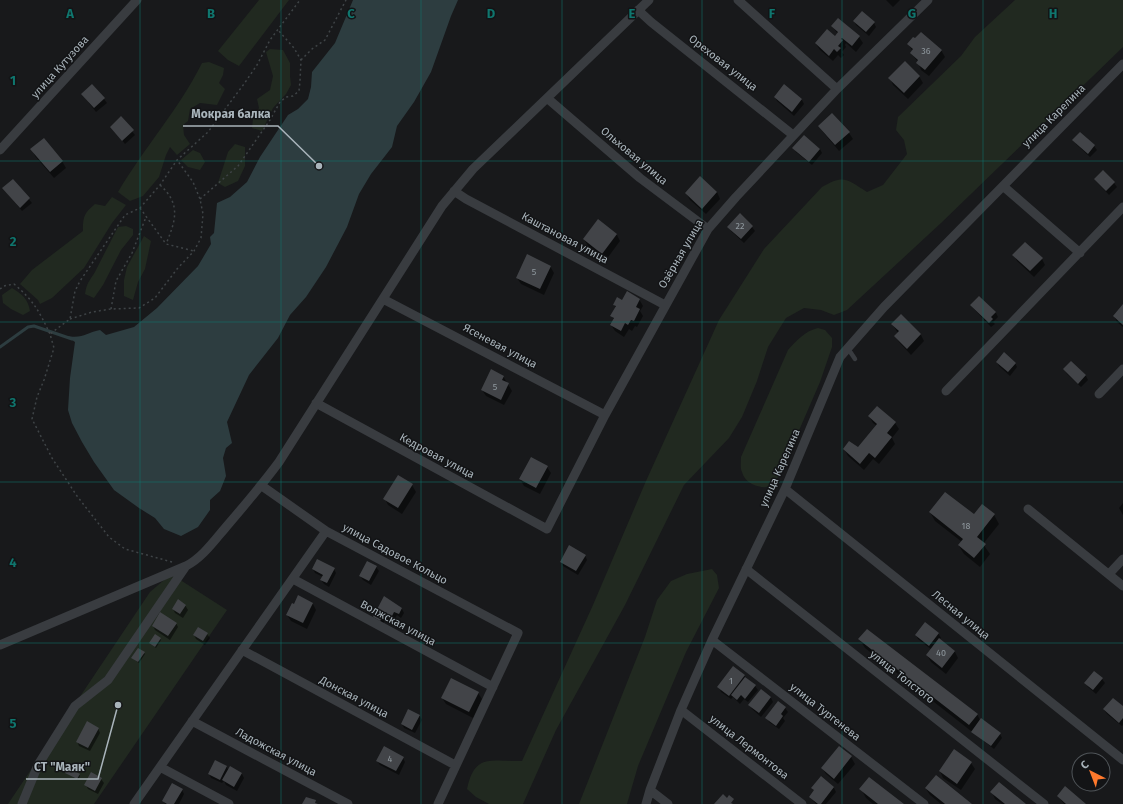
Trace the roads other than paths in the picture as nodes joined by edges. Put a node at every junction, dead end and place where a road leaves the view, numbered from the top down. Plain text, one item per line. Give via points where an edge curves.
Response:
1 (137, 0) edge
2 (649, 0) edge
3 (738, 0) edge
4 (928, 0) edge
5 (638, 10) junction
6 (1123, 64) edge
7 (837, 89) junction
8 (547, 98) junction
9 (794, 135) junction
10 (0, 150) edge
11 (1003, 186) junction
12 (454, 191) junction
13 (1123, 207) edge
14 (708, 229) junction
15 (1080, 253) junction
16 (383, 299) junction
17 (665, 305) junction
18 (847, 347) junction
19 (855, 359) dead end
20 (1123, 369) edge
21 (946, 391) dead end
22 (1099, 394) dead end
23 (316, 403) junction
24 (605, 415) junction
25 (262, 486) junction
26 (785, 488) junction
27 (1028, 508) dead end
28 (547, 529) joint
29 (326, 531) junction
30 (1123, 559) edge
31 (186, 566) junction
32 (746, 569) junction
33 (1109, 574) junction
34 (293, 579) junction
35 (1123, 586) edge
36 (712, 640) junction
37 (0, 645) edge
38 (242, 650) junction
39 (492, 687) junction
40 (681, 710) junction
41 (192, 721) junction
42 (1123, 760) edge
43 (455, 765) junction
44 (160, 767) junction
45 (650, 790) junction
46 (22, 804) edge
47 (134, 804) edge
48 (229, 804) edge
49 (348, 804) edge
50 (438, 804) edge
51 (646, 804) edge
52 (668, 804) edge
53 (802, 804) edge
54 (924, 804) edge
55 (1044, 804) edge

1 - 10 street, улица Кутузова
2 - 5 street
3 - 7 street
4 - 7 street, Озёрная улица
5 - 8 street
5 - 9 street, Ореховая улица
6 - 11 street, улица Карелина
7 - 9 street, Озёрная улица
8 - 12 street via 473,169
8 - 14 street, Ольховая улица via 640,178
9 - 14 street, Озёрная улица
11 - 15 street
11 - 18 street, улица Карелина
12 - 16 street
12 - 17 street, Каштановая улица
13 - 15 street
14 - 17 street, Озёрная улица
15 - 21 street
16 - 23 street
16 - 24 street, Ясеневая улица
17 - 24 street, Озёрная улица
18 - 19 lane
18 - 26 street, улица Карелина via 840,357
20 - 22 street
23 - 25 street
23 - 28 street, Кедровая улица
24 - 28 street, Озёрная улица
25 - 29 street
25 - 31 street via 206,550
26 - 32 street, улица Карелина
26 - 42 street, Лесная улица
27 - 33 street
29 - 34 street, улица Садовое Кольцо
29 - 39 street, улица Садовое Кольцо via 518,633
30 - 33 street
31 - 37 street
31 - 46 street via 108,680 75,706 38,765
32 - 36 street, улица Карелина
32 - 55 street, улица Толстого
33 - 35 street
34 - 38 street, улица Садовое Кольцо
34 - 39 street, Волжская улица
36 - 40 street, улица Карелина
36 - 54 street, улица Тургенева
38 - 41 street, улица Садовое Кольцо
38 - 43 street, Донская улица
39 - 43 street, улица Садовое Кольцо
40 - 45 street, улица Карелина
40 - 53 street, улица Лермонтова
41 - 44 street, улица Садовое Кольцо
41 - 49 street, Ладожская улица
43 - 50 street, улица Садовое Кольцо
44 - 47 street, улица Садовое Кольцо
44 - 48 street
45 - 51 street, улица Карелина
45 - 52 street

